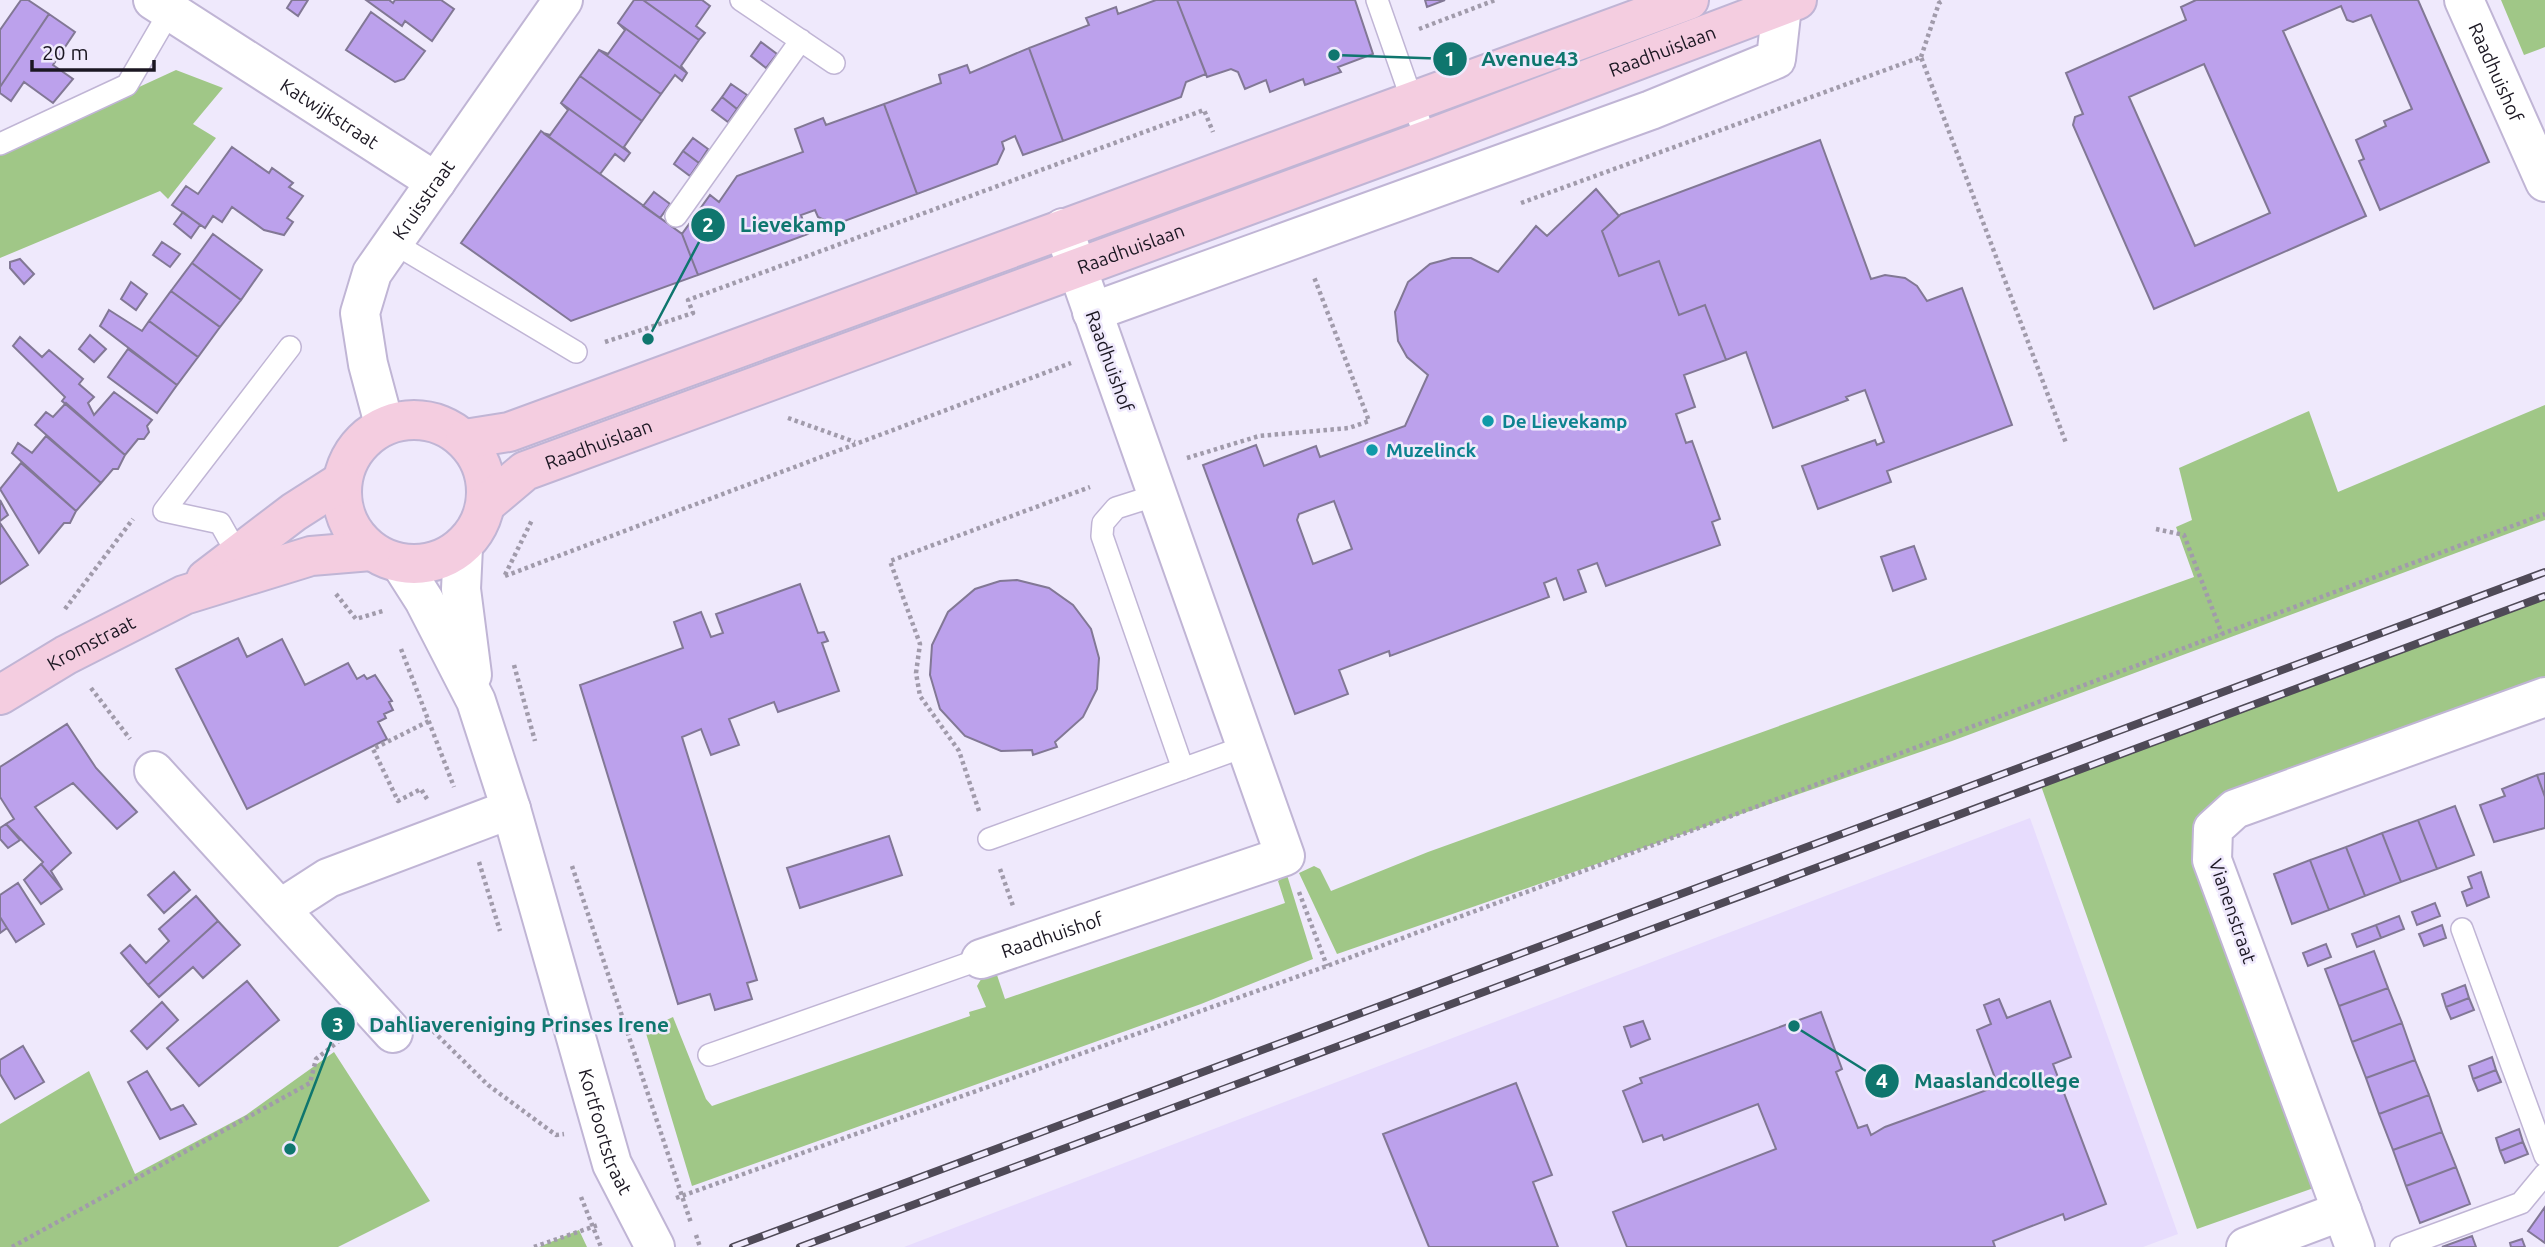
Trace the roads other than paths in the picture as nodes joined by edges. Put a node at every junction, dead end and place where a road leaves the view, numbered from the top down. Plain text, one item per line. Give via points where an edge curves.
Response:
1 (563, 0) edge
2 (741, 0) edge
3 (1377, 0) edge
4 (1689, 0) edge
5 (2463, 0) edge
6 (1789, 3) edge
7 (162, 5) edge
8 (801, 40) junction
9 (834, 62) dead end
10 (1412, 103) junction
11 (1426, 140) junction
12 (0, 144) edge
13 (436, 182) junction
14 (2545, 182) edge
15 (676, 216) dead end
16 (1063, 228) junction
17 (392, 242) junction
18 (1076, 269) junction
19 (1092, 312) junction
20 (290, 346) dead end
21 (576, 352) road end
22 (384, 424) junction
23 (464, 439) junction
24 (1151, 478) junction
25 (341, 482) junction
26 (487, 503) junction
27 (463, 547) junction
28 (238, 555) junction
29 (386, 558) junction
30 (184, 595) junction
31 (0, 695) edge
32 (2545, 697) edge
33 (476, 701) junction
34 (1246, 746) junction
35 (1183, 768) junction
36 (154, 771) road end
37 (511, 809) junction
38 (989, 839) road end
39 (280, 909) junction
40 (2462, 929) dead end
41 (981, 959) joint
42 (384, 1022) road end
43 (709, 1055) dead end
44 (2545, 1156) edge
45 (2545, 1174) edge
46 (2342, 1211) junction
47 (655, 1247) edge
48 (2246, 1247) edge
49 (2355, 1247) edge
50 (2401, 1247) edge

1 - 13 street, Kruisstraat
2 - 8 lane
3 - 10 lane
4 - 10 street, Raadhuislaan
5 - 14 street, Raadhuishof
6 - 11 street, Raadhuislaan
6 - 19 street, Raadhuislaan via 1776,59 1651,110
7 - 12 lane via 127,85
7 - 13 street, Katwijkstraat
8 - 9 lane
8 - 15 lane
10 - 11 lane
10 - 16 street, Raadhuislaan
11 - 18 street, Raadhuislaan
13 - 17 street, Kruisstraat
16 - 18 street, Raadhuishof
16 - 23 street, Raadhuislaan via 509,432
17 - 21 lane
17 - 22 street, Kruisstraat via 372,273 360,313
18 - 19 street, Raadhuishof
18 - 26 street, Raadhuislaan via 525,471
19 - 24 street, Raadhuishof
20 - 28 lane via 164,511 220,523
22 - 23 street via 427,420
22 - 25 street via 363,439 348,459
23 - 26 street via 485,474
24 - 34 street, Raadhuishof
24 - 35 lane via 1102,523 1102,536
25 - 28 street, Kromstraat
25 - 29 street via 342,508 352,532
26 - 27 street via 479,527
27 - 29 street via 434,562
27 - 33 street, Kortfoortstraat via 461,589
28 - 30 street, Kromstraat
29 - 30 street, Kromstraat via 312,556
29 - 33 street, Kortfoortstraat via 424,600
30 - 31 street, Kromstraat
32 - 46 street, Vianenstraat via 2235,809 2213,829 2212,860
33 - 37 street, Kortfoortstraat
34 - 35 lane
34 - 41 street, Raadhuishof via 1285,856
35 - 38 lane
36 - 39 street
37 - 39 street via 328,878
37 - 47 street, Kortfoortstraat via 612,1164
39 - 42 street
40 - 44 lane
41 - 43 lane, Raadhuishof
45 - 50 lane via 2521,1203
46 - 48 street
46 - 49 street, Vianenstraat

